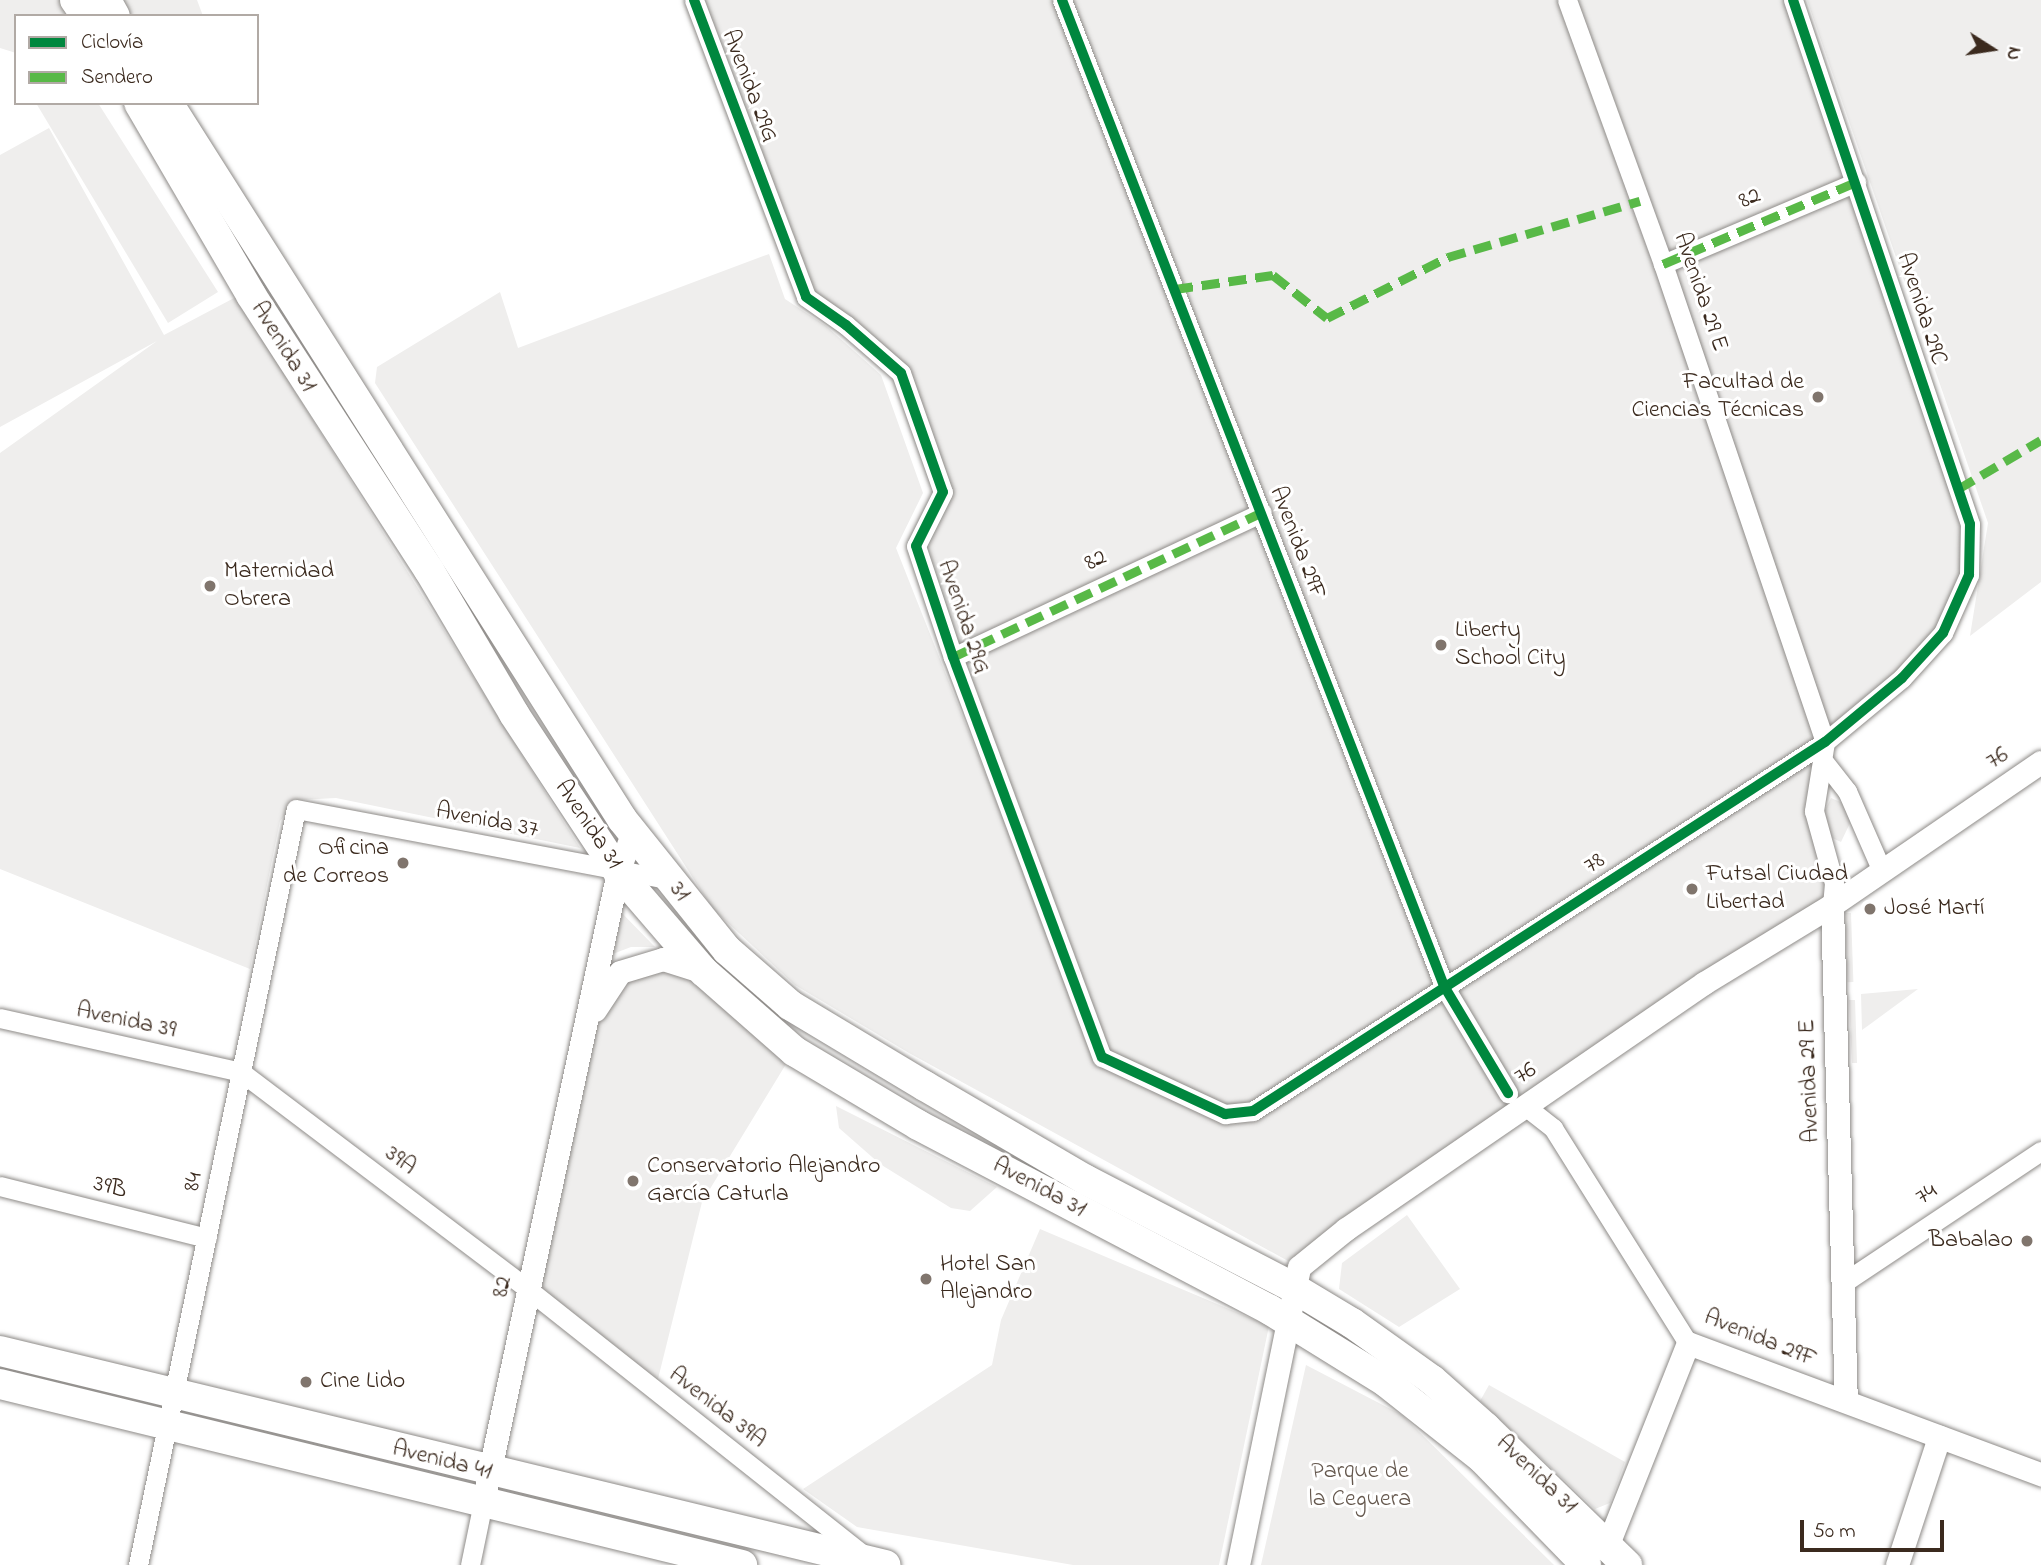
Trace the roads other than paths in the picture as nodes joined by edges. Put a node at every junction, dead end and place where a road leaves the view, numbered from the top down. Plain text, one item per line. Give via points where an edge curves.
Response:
1 (694, 0) edge
2 (1062, 0) edge
3 (1567, 0) edge
4 (1793, 0) edge
5 (140, 105) edge
6 (169, 105) edge
7 (1856, 182) junction
8 (1663, 264) junction
9 (1262, 512) junction
10 (1943, 633) joint
11 (953, 657) junction
12 (1825, 742) junction
13 (2041, 762) edge
14 (1825, 763) junction
15 (296, 809) joint
16 (632, 834) junction
17 (1881, 869) junction
18 (618, 872) junction
19 (670, 880) junction
20 (1832, 905) junction
21 (727, 950) joint
22 (704, 972) junction
23 (1444, 986) junction
24 (0, 1018) edge
25 (587, 1021) junction
26 (242, 1072) junction
27 (1517, 1099) junction
28 (1253, 1111) joint
29 (2041, 1151) edge
30 (0, 1186) edge
31 (208, 1238) junction
32 (1843, 1283) junction
33 (1293, 1287) junction
34 (529, 1290) junction
35 (1278, 1315) junction
36 (1688, 1343) junction
37 (0, 1351) edge
38 (1, 1391) edge
39 (175, 1395) junction
40 (1846, 1401) junction
41 (168, 1426) junction
42 (1939, 1437) junction
43 (489, 1472) junction
44 (2041, 1474) edge
45 (483, 1502) junction
46 (1617, 1554) edge
47 (1577, 1559) edge
48 (732, 1564) edge
49 (877, 1564) edge
50 (138, 1565) edge
51 (470, 1565) edge
52 (1238, 1565) edge
53 (1896, 1565) edge

1 - 11 street, Avenida 29G via 806,297 901,373 943,492 916,546
2 - 9 street, Avenida 29F
3 - 8 street, Avenida 29 E
4 - 7 street, Avenida 29C
5 - 18 main road, Avenida 31 via 291,360
6 - 16 main road, Avenida 31
7 - 8 street, 82
7 - 10 street, Avenida 29C via 1970,524 1969,575
8 - 12 street, Avenida 29 E
9 - 11 street, 82
9 - 23 street, Avenida 29F
10 - 12 street, 78 via 1902,678
11 - 28 street, Avenida 29G via 1102,1057 1225,1114
12 - 14 street, Avenida 29 E
12 - 23 street, 78
13 - 17 street, 76
14 - 17 street via 1847,791
14 - 20 street, Avenida 29 E via 1814,811 1834,883
15 - 18 street, Avenida 37
15 - 26 street, 84
16 - 18 street, 82
16 - 19 main road, 31
17 - 20 street, 76
18 - 19 street, Avenida 37
18 - 22 main road, Avenida 31
18 - 25 street, 82
19 - 21 main road, 31
20 - 27 street, 76
20 - 32 street, Avenida 29 E
21 - 33 main road, Avenida 31 via 790,1005 925,1086 1086,1180
22 - 25 street, 82 via 663,959 620,972
22 - 35 main road, Avenida 31 via 794,1051 907,1118
23 - 27 street, Avenida 29F
23 - 28 street, 78
24 - 26 street, Avenida 39
25 - 34 street, 82
26 - 31 street, 84
26 - 34 street, 39A
27 - 33 street, 76 via 1299,1267
27 - 36 street, Avenida 29F via 1553,1128
29 - 32 street, 74
30 - 31 street, 39B
31 - 39 street, 84
32 - 40 street, Avenida 29 E
33 - 35 street, 76
33 - 46 main road, Avenida 31 via 1432,1380
34 - 43 street, 82
34 - 49 street, Avenida 39A
35 - 47 main road, Avenida 31 via 1386,1382 1483,1459
35 - 52 street, 76
36 - 40 street, Avenida 29F
36 - 46 street
37 - 39 main road, Avenida 41
38 - 41 main road, Avenida 41
39 - 41 street, 84
39 - 43 main road, Avenida 41
40 - 42 street, Avenida 29F
41 - 45 main road, Avenida 41
41 - 50 street, 84
42 - 44 street, Avenida 29F
42 - 53 street
43 - 45 street, 82
43 - 49 main road, Avenida 41
45 - 48 main road, Avenida 41
45 - 51 street, 82

